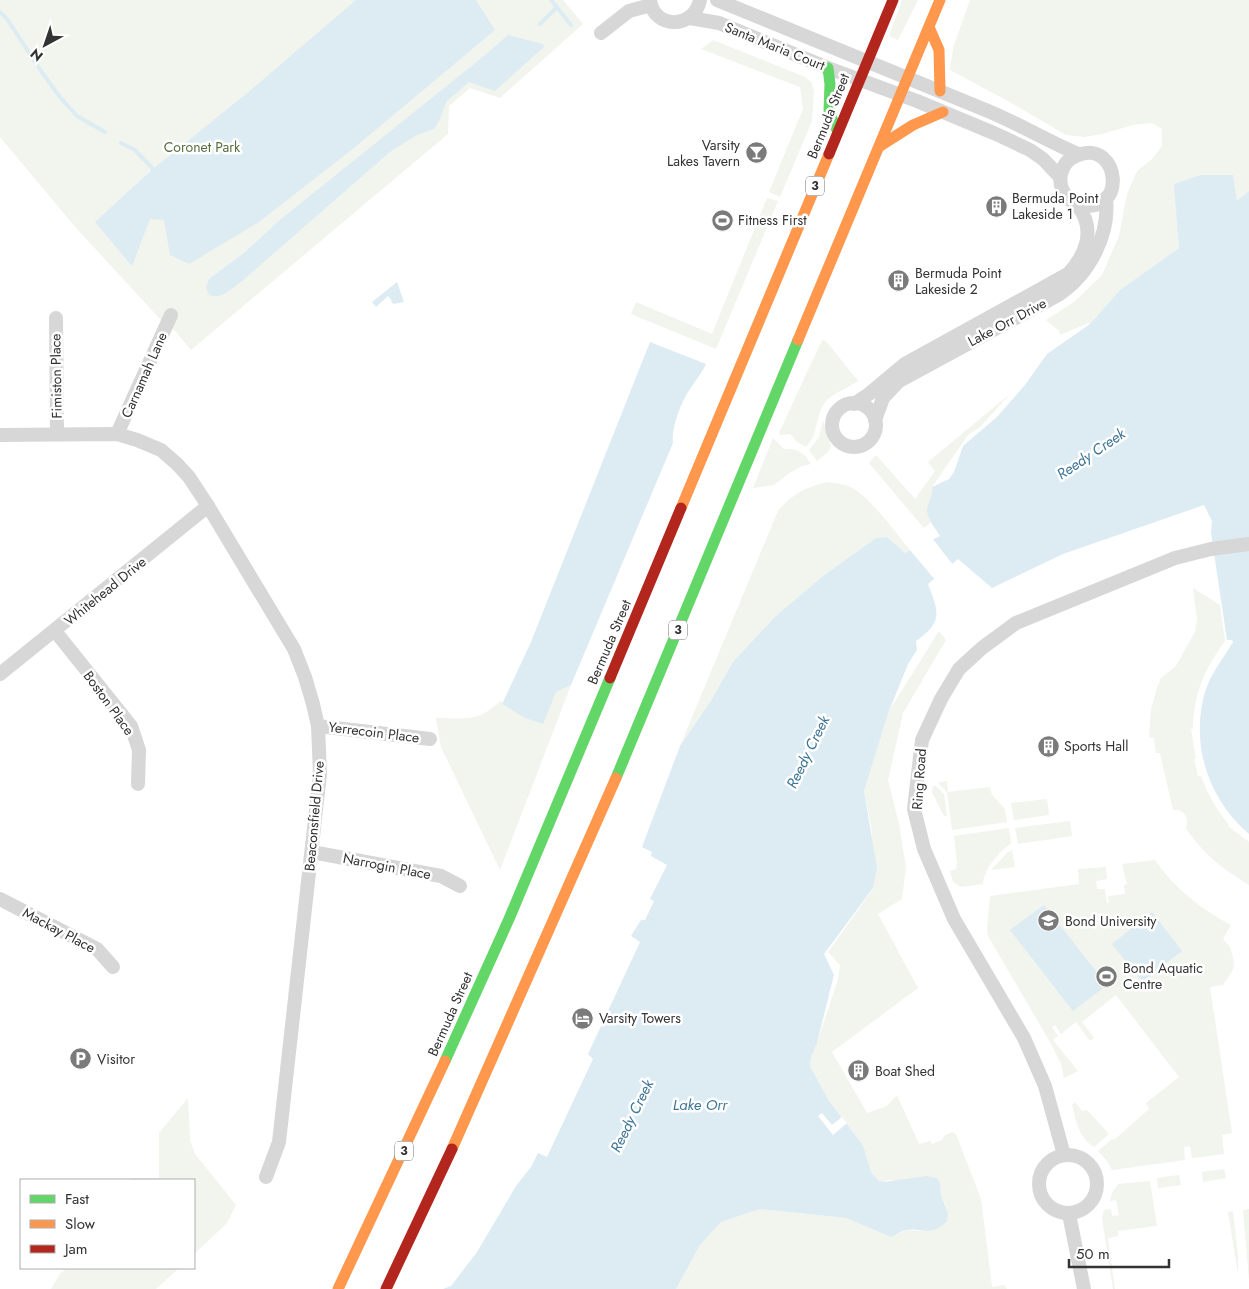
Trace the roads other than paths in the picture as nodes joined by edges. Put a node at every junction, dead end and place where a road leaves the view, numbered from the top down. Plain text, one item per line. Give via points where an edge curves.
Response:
1 (700, 0) edge
2 (717, 0) edge
3 (893, 0) edge
4 (940, 0) edge
5 (650, 2) edge
6 (690, 18) junction
7 (929, 27) junction
8 (601, 33) dead end
9 (867, 61) junction
10 (828, 68) junction
11 (908, 78) junction
12 (859, 80) junction
13 (940, 91) junction
14 (901, 95) junction
15 (942, 112) junction
16 (838, 132) junction
17 (880, 146) junction
18 (1078, 154) junction
19 (1060, 177) junction
20 (1106, 198) junction
21 (1077, 204) junction
22 (171, 315) dead end
23 (56, 318) dead end
24 (854, 404) junction
25 (875, 420) junction
26 (57, 434) junction
27 (117, 434) junction
28 (0, 435) edge
29 (208, 506) junction
30 (1249, 544) edge
31 (55, 631) junction
32 (0, 674) edge
33 (318, 726) junction
34 (430, 739) dead end
35 (138, 784) dead end
36 (312, 852) junction
37 (460, 886) dead end
38 (0, 899) edge
39 (113, 967) dead end
40 (1064, 1155) junction
41 (266, 1177) dead end
42 (1069, 1214) junction
43 (338, 1289) edge
44 (386, 1289) edge
45 (1084, 1289) edge

1 - 6 street
2 - 9 street, Santa Maria Court
3 - 9 main road, Bermuda Street / 3
4 - 7 main road, 3
5 - 6 street, Santa Maria Court via 657,15 668,22
5 - 8 street via 629,11
6 - 10 street, Santa Maria Court via 719,24
7 - 11 main road, 3
7 - 13 main road via 939,50
9 - 11 street
9 - 12 main road, Bermuda Street / 3
10 - 12 street, Santa Maria Court
10 - 16 main road via 830,112
11 - 13 street
11 - 14 main road, 3
12 - 14 street
12 - 16 main road, Bermuda Street / 3
13 - 18 street via 1019,124
14 - 15 street
14 - 17 main road, 3
15 - 17 main road via 913,125
15 - 19 street via 1030,150
16 - 43 main road, Bermuda Street / 3 via 509,919
17 - 44 main road, 3 via 572,880 470,1111
18 - 19 street via 1066,163
18 - 20 street via 1094,154 1111,168 1114,183
19 - 21 street via 1064,193
20 - 21 street via 1092,206
20 - 25 street, Lake Orr Drive via 1108,211 1100,241 1073,283 1058,295 899,381 883,398
21 - 24 street, Lake Orr Drive via 1086,223 1087,236 1083,255 1068,274 905,364
22 - 27 street, Carnamah Lane
23 - 26 street, Fimiston Place
24 - 25 street via 868,408
24 - 25 street via 841,408 833,420 834,434 842,444 853,447 865,444 874,434
26 - 27 street, Beaconsfield Drive
26 - 28 street, Beaconsfield Drive
27 - 29 street, Beaconsfield Drive via 161,450 189,477
29 - 31 street, Whitehead Drive
29 - 33 street, Beaconsfield Drive via 294,649
30 - 40 street, Ring Road via 1175,558 1016,623 959,670 922,740 914,809 924,848 954,919 1024,1038 1045,1086
31 - 32 street, Whitehead Drive
31 - 35 street, Boston Place via 130,726 139,750
33 - 34 street, Yerrecoin Place
33 - 36 street, Beaconsfield Drive via 320,774
36 - 37 street, Narrogin Place via 442,876
36 - 41 street, Beaconsfield Drive via 279,1142
38 - 39 street, Mackay Place via 97,949
40 - 42 street via 1046,1165 1038,1183 1044,1202 1052,1209
40 - 42 street via 1080,1158 1088,1164 1097,1182 1094,1198 1079,1212
42 - 45 street

